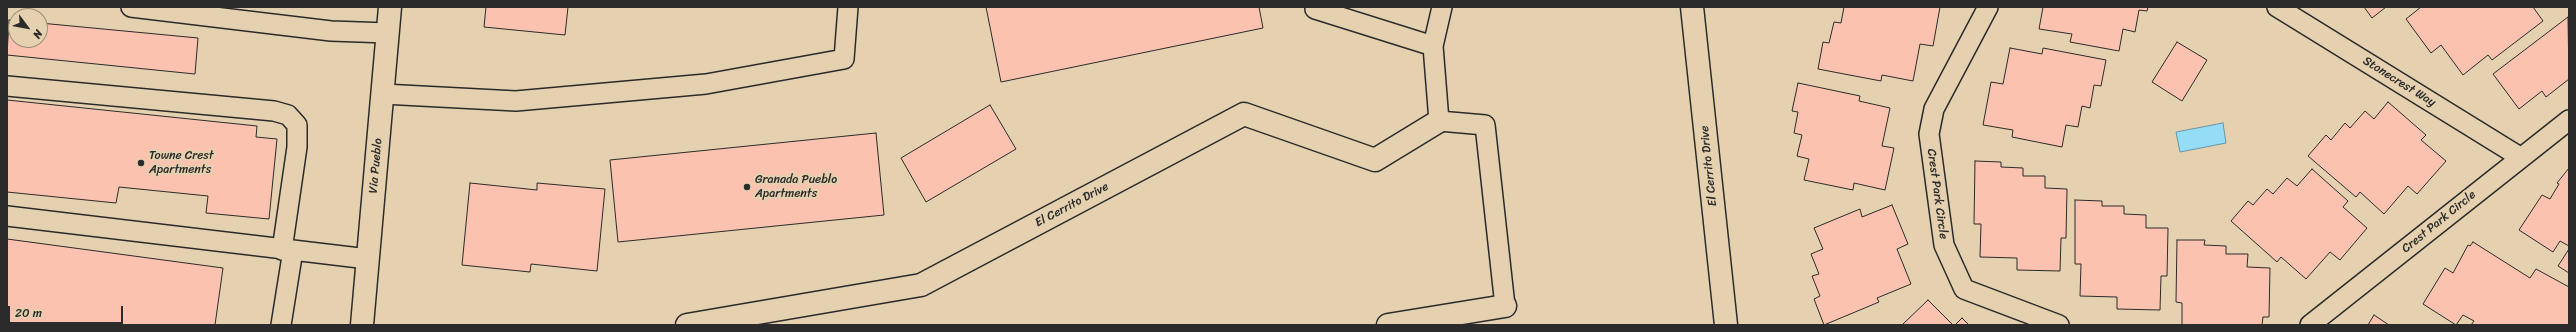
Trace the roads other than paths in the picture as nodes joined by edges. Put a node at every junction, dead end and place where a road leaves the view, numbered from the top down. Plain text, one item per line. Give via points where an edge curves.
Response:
1 (131, 7) edge
2 (390, 7) edge
3 (848, 7) edge
4 (1442, 7) edge
5 (1692, 7) edge
6 (1988, 7) edge
7 (2277, 7) edge
8 (1315, 9) dead end
9 (388, 32) junction
10 (1433, 46) junction
11 (7, 86) edge
12 (383, 94) junction
13 (2569, 120) edge
14 (1439, 121) junction
15 (2520, 157) junction
16 (7, 216) edge
17 (287, 250) junction
18 (368, 259) junction
19 (1505, 306) joint
20 (281, 325) edge
21 (362, 325) edge
22 (687, 325) edge
23 (1388, 325) edge
24 (1726, 325) edge
25 (2059, 325) edge
26 (2310, 325) edge

1 - 9 lane via 331,31
2 - 9 street, Via Pueblo
3 - 12 lane via 844,59 706,84 516,101
4 - 10 lane
5 - 24 street, El Cerrito Drive
6 - 25 lane, Crest Park Circle via 1934,110 1929,134 1944,245 1964,289
7 - 15 lane, Stonecrest Way
8 - 10 lane
9 - 12 street, Via Pueblo
10 - 14 lane
11 - 17 lane via 274,111 288,115 297,125 297,147
12 - 18 street, Via Pueblo
13 - 15 lane, Crest Park Circle
14 - 19 lane via 1485,126
14 - 22 street, El Cerrito Drive via 1376,160 1244,114 921,285
15 - 26 lane, Crest Park Circle
16 - 17 lane
17 - 18 lane
17 - 20 lane
18 - 21 street, Via Pueblo
19 - 23 street

